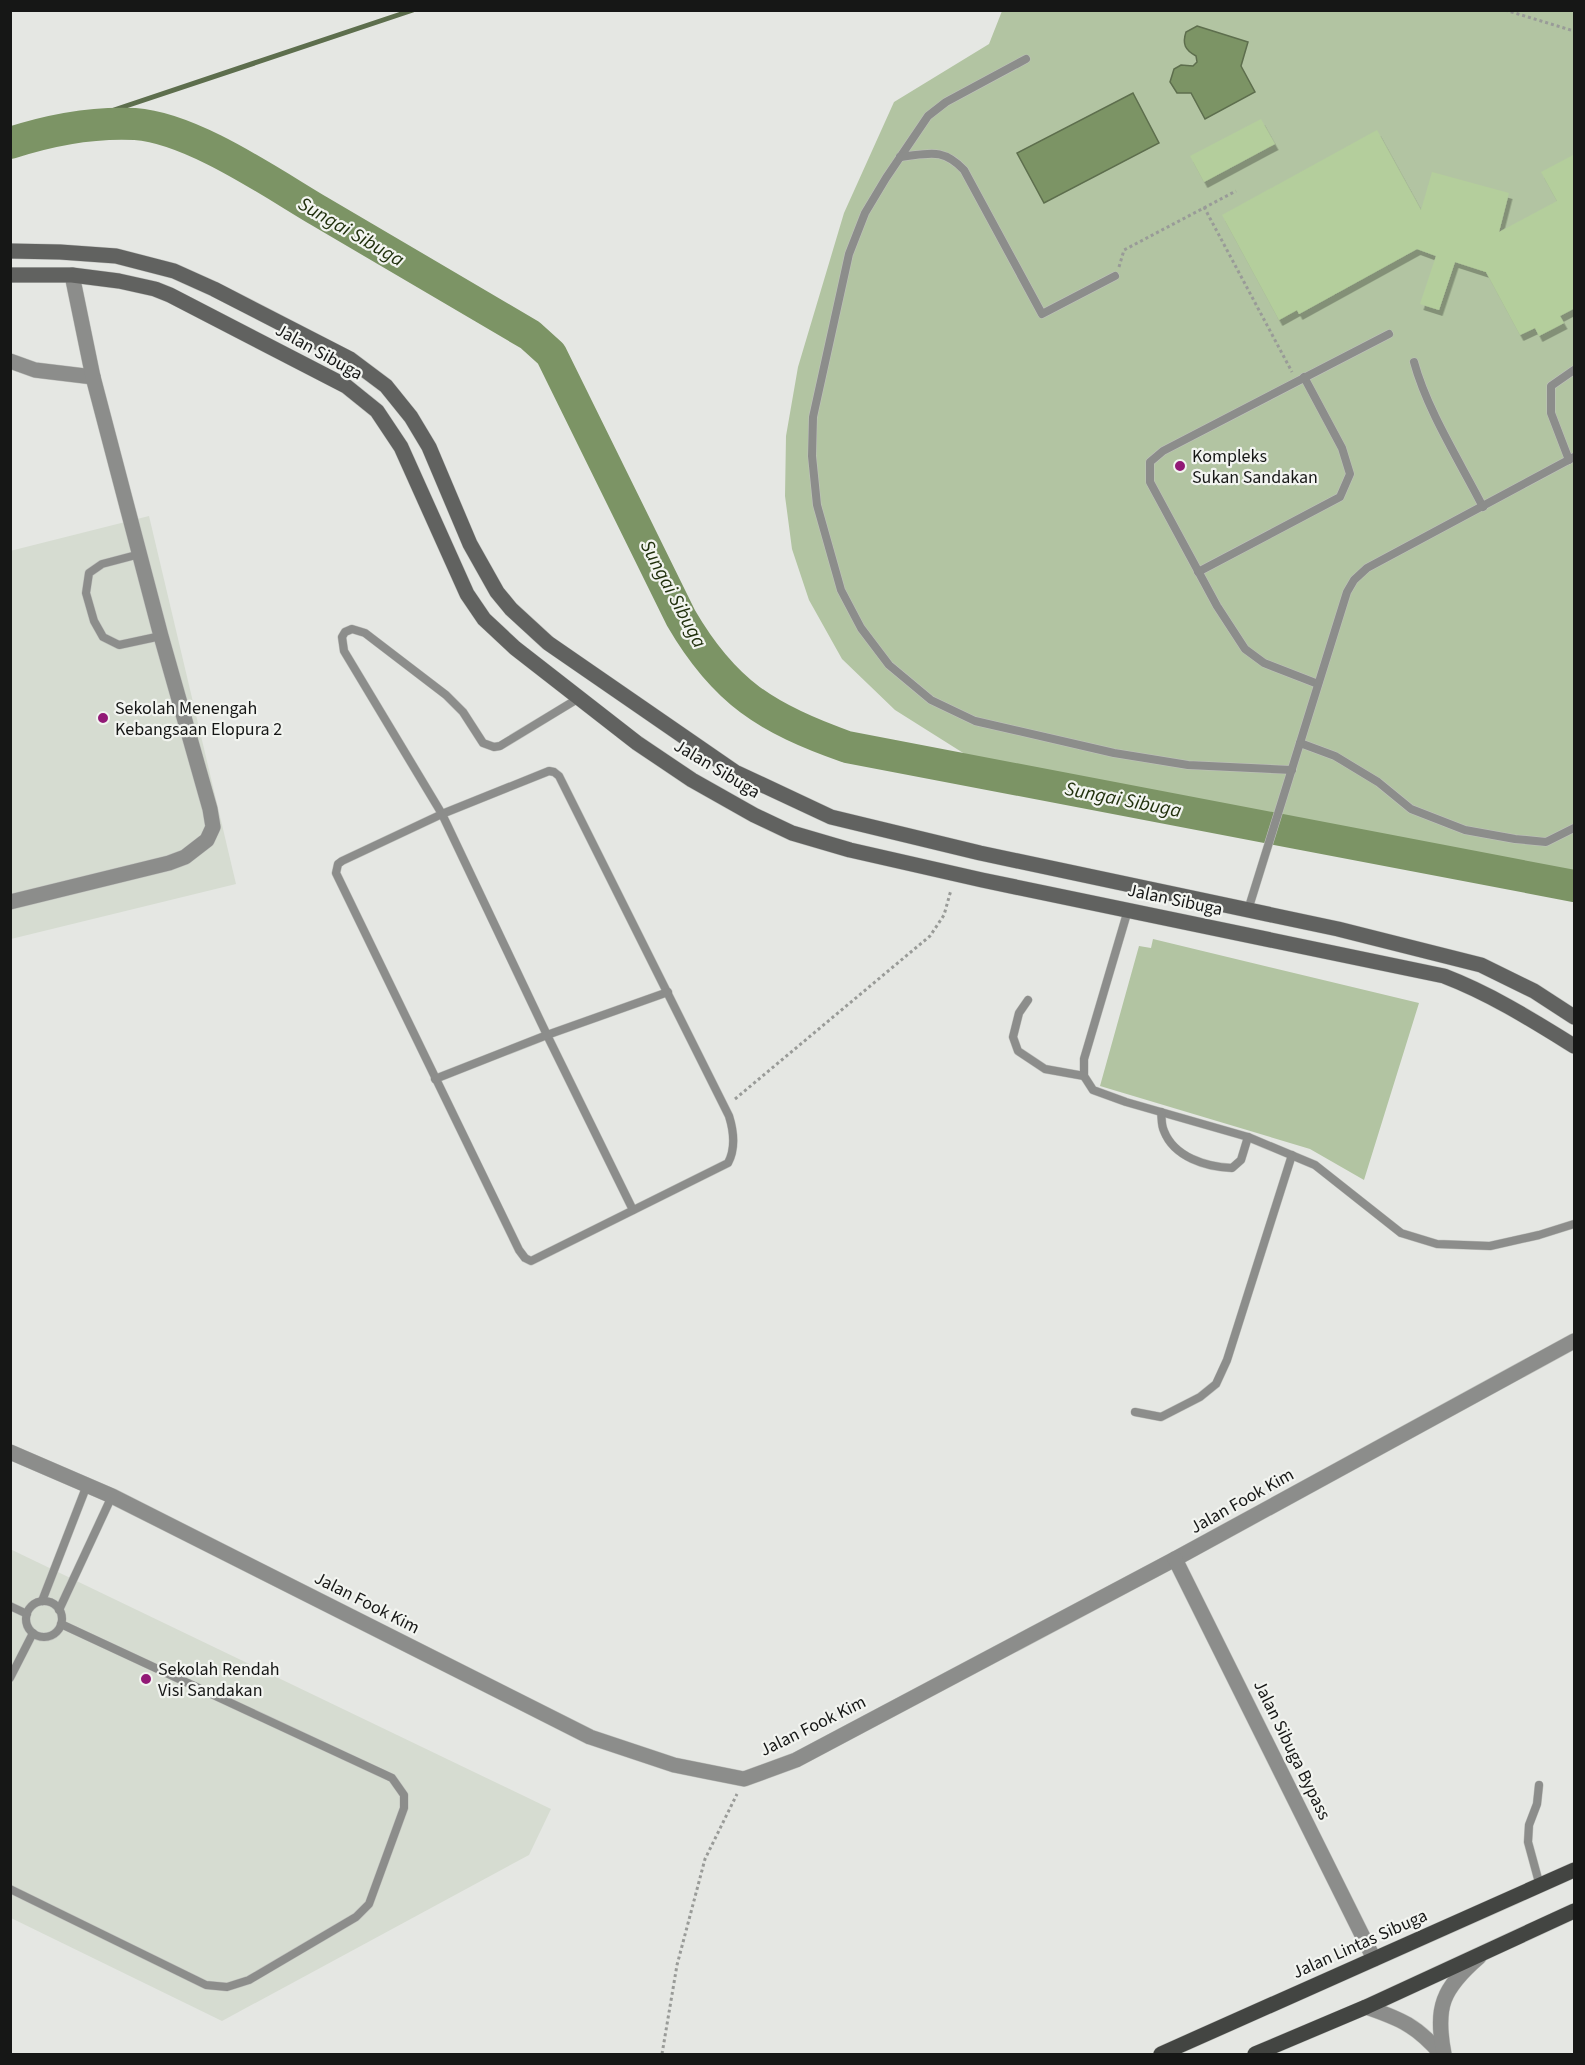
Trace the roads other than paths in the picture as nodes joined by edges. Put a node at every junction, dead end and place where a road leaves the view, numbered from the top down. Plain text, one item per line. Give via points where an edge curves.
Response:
1 (1026, 59) dead end
2 (900, 157) junction
3 (10, 251) edge
4 (10, 275) edge
5 (72, 275) junction
6 (1115, 276) dead end
7 (1389, 334) dead end
8 (10, 361) edge
9 (1414, 362) dead end
10 (1575, 370) edge
11 (93, 377) junction
12 (1300, 379) junction
13 (1572, 459) edge
14 (1483, 507) junction
15 (140, 554) junction
16 (1198, 572) junction
17 (161, 636) junction
18 (1318, 684) junction
19 (580, 697) junction
20 (1300, 743) junction
21 (1292, 770) junction
22 (442, 814) junction
23 (1575, 828) edge
24 (10, 902) edge
25 (1128, 910) junction
26 (1248, 910) junction
27 (668, 992) junction
28 (1028, 1000) dead end
29 (1575, 1017) edge
30 (547, 1035) junction
31 (1575, 1046) edge
32 (1084, 1076) junction
33 (435, 1079) junction
34 (1161, 1112) junction
35 (1248, 1137) junction
36 (1292, 1155) junction
37 (633, 1210) junction
38 (1575, 1224) edge
39 (1575, 1341) edge
40 (1135, 1412) dead end
41 (10, 1452) edge
42 (87, 1484) junction
43 (112, 1496) junction
44 (1175, 1559) junction
45 (42, 1601) junction
46 (10, 1606) edge
47 (59, 1610) junction
48 (27, 1614) junction
49 (61, 1624) junction
50 (33, 1633) junction
51 (10, 1678) edge
52 (1539, 1785) dead end
53 (1575, 1870) edge
54 (1539, 1886) junction
55 (10, 1889) edge
56 (1575, 1911) edge
57 (1486, 1952) junction
58 (1374, 1959) junction
59 (1366, 2007) junction
60 (1161, 2055) edge
61 (1255, 2055) edge
62 (1442, 2055) edge

1 - 2 lane via 946,102 928,116
2 - 6 lane via 935,153 952,158 964,170 1042,314
2 - 21 lane via 865,213 849,254 813,417 817,505 841,590 861,628 889,665 931,700 975,722 1188,765
3 - 26 main road, Jalan Sibuga via 116,256 174,271 369,372 411,417 429,447 474,553 511,609 548,643 735,772 831,817
4 - 5 main road, Jalan Sibuga
5 - 11 street
5 - 19 main road, Jalan Sibuga via 137,285 170,295 363,399 377,411 400,447 476,608 498,633
7 - 12 lane
8 - 11 street via 35,370
9 - 14 lane
10 - 13 lane via 1551,386 1551,413
11 - 15 street
12 - 16 lane via 1342,448 1350,474 1340,497
12 - 16 lane via 1163,451 1150,462 1150,482
13 - 14 lane
14 - 18 lane via 1367,568 1354,580
15 - 17 street
15 - 17 lane via 102,564 89,573 86,593 103,637 119,645
16 - 18 lane via 1245,649 1264,663
17 - 24 street via 210,809 213,827 207,840 170,863
18 - 20 lane
19 - 22 lane via 500,746 488,746 446,695 365,633 352,629 345,632 344,651
19 - 25 main road, Jalan Sibuga via 637,743 693,780 792,833 850,850
20 - 21 lane
20 - 23 lane via 1343,761 1378,782 1411,809 1465,830 1546,842
21 - 26 lane
22 - 27 lane via 554,772
22 - 30 lane
22 - 33 lane via 342,861 336,868
25 - 31 main road, Jalan Sibuga via 1444,976 1511,1007
25 - 32 lane via 1084,1059
26 - 29 main road, Jalan Sibuga via 1481,965
27 - 30 lane
27 - 37 lane via 733,1128 732,1155 728,1163
28 - 32 lane via 1019,1013 1013,1036 1018,1051 1045,1069
30 - 33 lane
30 - 37 lane
32 - 34 lane via 1093,1090
33 - 37 lane via 525,1258 531,1261
34 - 35 lane
34 - 35 lane via 1163,1129 1171,1145 1184,1156 1215,1167 1232,1168 1241,1160
35 - 36 lane
36 - 38 lane via 1315,1165 1401,1233 1437,1244 1490,1246
36 - 40 lane via 1216,1384 1161,1417
39 - 44 street, Jalan Fook Kim
41 - 42 street, Jalan Fook Kim
42 - 43 street, Jalan Fook Kim
42 - 45 lane
43 - 44 street, Jalan Fook Kim via 590,1737 674,1765 744,1779 796,1760
43 - 47 lane
44 - 58 street, Jalan Sibuga Bypass
45 - 47 lane
45 - 48 lane via 35,1603
46 - 48 lane
47 - 49 lane
48 - 50 lane via 26,1621
49 - 50 lane via 52,1634
49 - 55 lane via 392,1778 404,1795 404,1808 369,1904 356,1917 249,1980 227,1987 206,1985
50 - 51 lane
52 - 54 lane via 1528,1842
53 - 54 main road, Jalan Lintas Sibuga
54 - 58 main road, Jalan Lintas Sibuga
56 - 57 main road
57 - 59 main road
57 - 62 street via 1452,1984 1441,2004
58 - 60 main road, Jalan Lintas Sibuga
59 - 61 main road
59 - 62 street via 1410,2025

